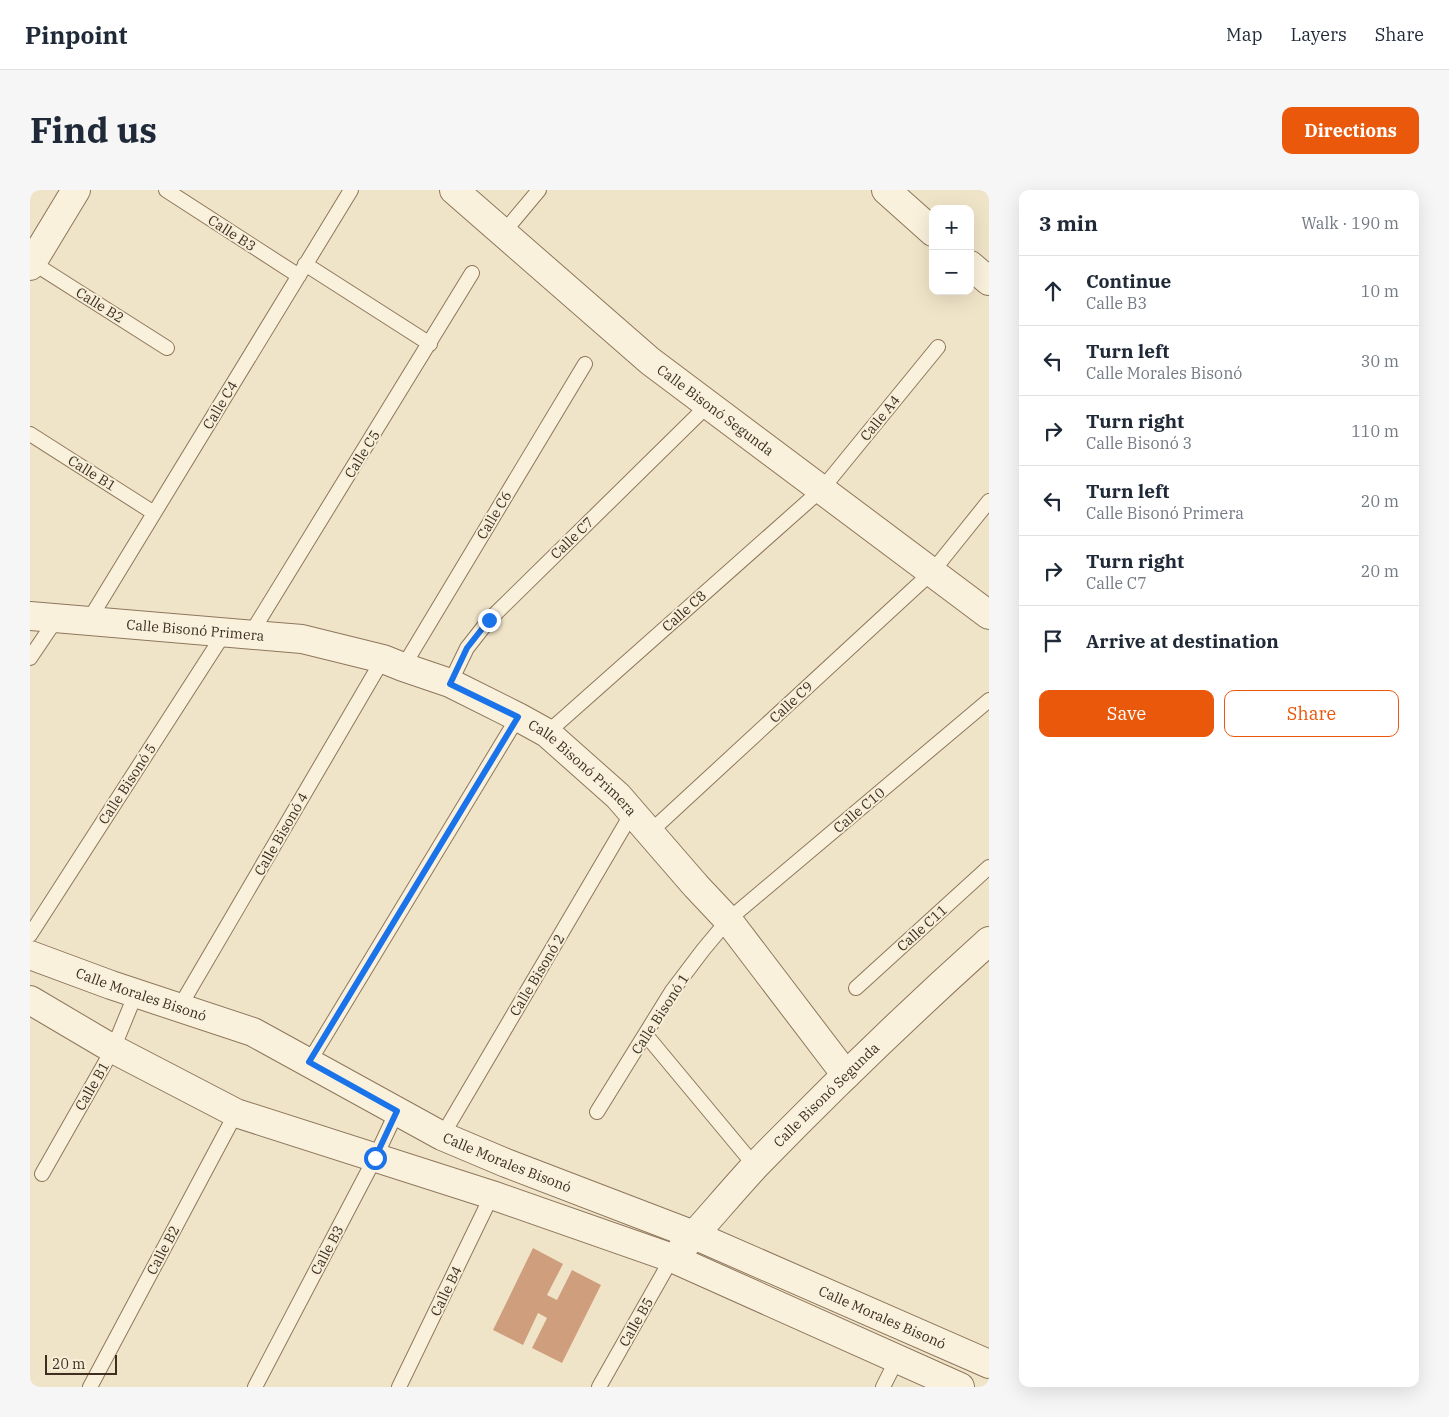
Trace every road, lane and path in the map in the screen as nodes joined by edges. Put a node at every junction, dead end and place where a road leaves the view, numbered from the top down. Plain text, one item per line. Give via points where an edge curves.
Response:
1 (76, 190) edge
2 (166, 190) edge
3 (351, 190) edge
4 (454, 190) edge
5 (539, 190) edge
6 (886, 190) edge
7 (929, 228) edge
8 (503, 233) junction
9 (31, 263) edge
10 (974, 268) edge
11 (302, 270) junction
12 (472, 273) dead end
13 (989, 281) edge
14 (430, 344) junction
15 (938, 347) dead end
16 (167, 348) dead end
17 (585, 364) dead end
18 (709, 404) junction
19 (30, 434) edge
20 (822, 490) junction
21 (989, 502) edge
22 (154, 513) junction
23 (932, 572) junction
24 (989, 615) edge
25 (30, 616) edge
26 (57, 618) junction
27 (89, 620) junction
28 (237, 633) junction
29 (30, 658) edge
30 (393, 663) junction
31 (450, 684) junction
32 (989, 700) edge
33 (518, 717) junction
34 (547, 733) junction
35 (641, 823) junction
36 (989, 867) edge
37 (728, 920) junction
38 (30, 935) edge
39 (989, 941) edge
40 (30, 955) edge
41 (856, 988) dead end
42 (136, 994) junction
43 (30, 1000) edge
44 (179, 1008) junction
45 (646, 1035) junction
46 (113, 1049) junction
47 (309, 1062) junction
48 (846, 1075) junction
49 (397, 1111) junction
50 (597, 1112) dead end
51 (236, 1113) junction
52 (442, 1136) junction
53 (375, 1158) junction
54 (755, 1166) junction
55 (42, 1174) dead end
56 (492, 1195) junction
57 (694, 1235) junction
58 (672, 1258) junction
59 (897, 1359) junction
60 (989, 1364) edge
61 (90, 1387) edge
62 (255, 1387) edge
63 (399, 1387) edge
64 (599, 1387) edge
65 (883, 1387) edge
66 (960, 1387) edge

1 - 9 street
2 - 11 lane, Calle B3
3 - 11 lane, Calle C4
4 - 8 street, Calle Bisonó Segunda
5 - 8 lane
6 - 7 street
8 - 18 street, Calle Bisonó Segunda via 650,361
9 - 16 lane, Calle B2
10 - 13 street
11 - 14 lane, Calle B3
11 - 22 lane, Calle C4
12 - 14 lane, Calle C5
14 - 28 lane, Calle C5
15 - 20 lane, Calle A4
17 - 30 lane, Calle C6
18 - 20 street, Calle Bisonó Segunda
18 - 31 lane, Calle C7 via 489,620 467,648
19 - 22 lane, Calle B1
20 - 23 street, Calle Bisonó Segunda
20 - 34 lane, Calle C8
21 - 23 lane, Calle C9
22 - 27 lane, Calle C4
23 - 24 street, Calle Bisonó Segunda
23 - 35 lane, Calle C9
25 - 26 street, Calle Bisonó Primera
26 - 27 street, Calle Bisonó Primera
26 - 29 lane
27 - 28 street, Calle Bisonó Primera
28 - 30 street, Calle Bisonó Primera via 302,639
28 - 38 lane, Calle Bisonó 5
30 - 31 street, Calle Bisonó Primera
30 - 44 lane, Calle Bisonó 4
31 - 33 street, Calle Bisonó Primera
32 - 37 lane, Calle C10
33 - 34 street, Calle Bisonó Primera
33 - 47 lane
34 - 35 street, Calle Bisonó Primera via 618,796
35 - 37 street, Calle Bisonó Primera
35 - 52 lane, Calle Bisonó 2
36 - 41 lane, Calle C11
37 - 45 lane, Calle Bisonó 1 via 672,991
37 - 48 street, Calle Bisonó Primera
39 - 48 street, Calle Bisonó Segunda
40 - 42 street, Calle Morales Bisonó
42 - 44 street, Calle Morales Bisonó
42 - 46 lane, Calle B1
43 - 46 street
44 - 47 street, Calle Morales Bisonó via 253,1032
45 - 50 lane, Calle Bisonó 1
45 - 54 lane
46 - 51 street
46 - 55 lane, Calle B1
47 - 49 street, Calle Morales Bisonó
48 - 54 street, Calle Bisonó Segunda
49 - 52 street, Calle Morales Bisonó
49 - 53 lane, Calle B3
51 - 53 street
51 - 61 lane, Calle B2
52 - 57 street, Calle Morales Bisonó
53 - 56 street
53 - 62 lane, Calle B3
54 - 57 street, Calle Bisonó Segunda
56 - 58 street
56 - 63 lane, Calle B4
57 - 58 street, Calle Bisonó Segunda
57 - 60 street, Calle Morales Bisonó
58 - 59 street
58 - 64 lane, Calle B5
59 - 65 lane
59 - 66 street

